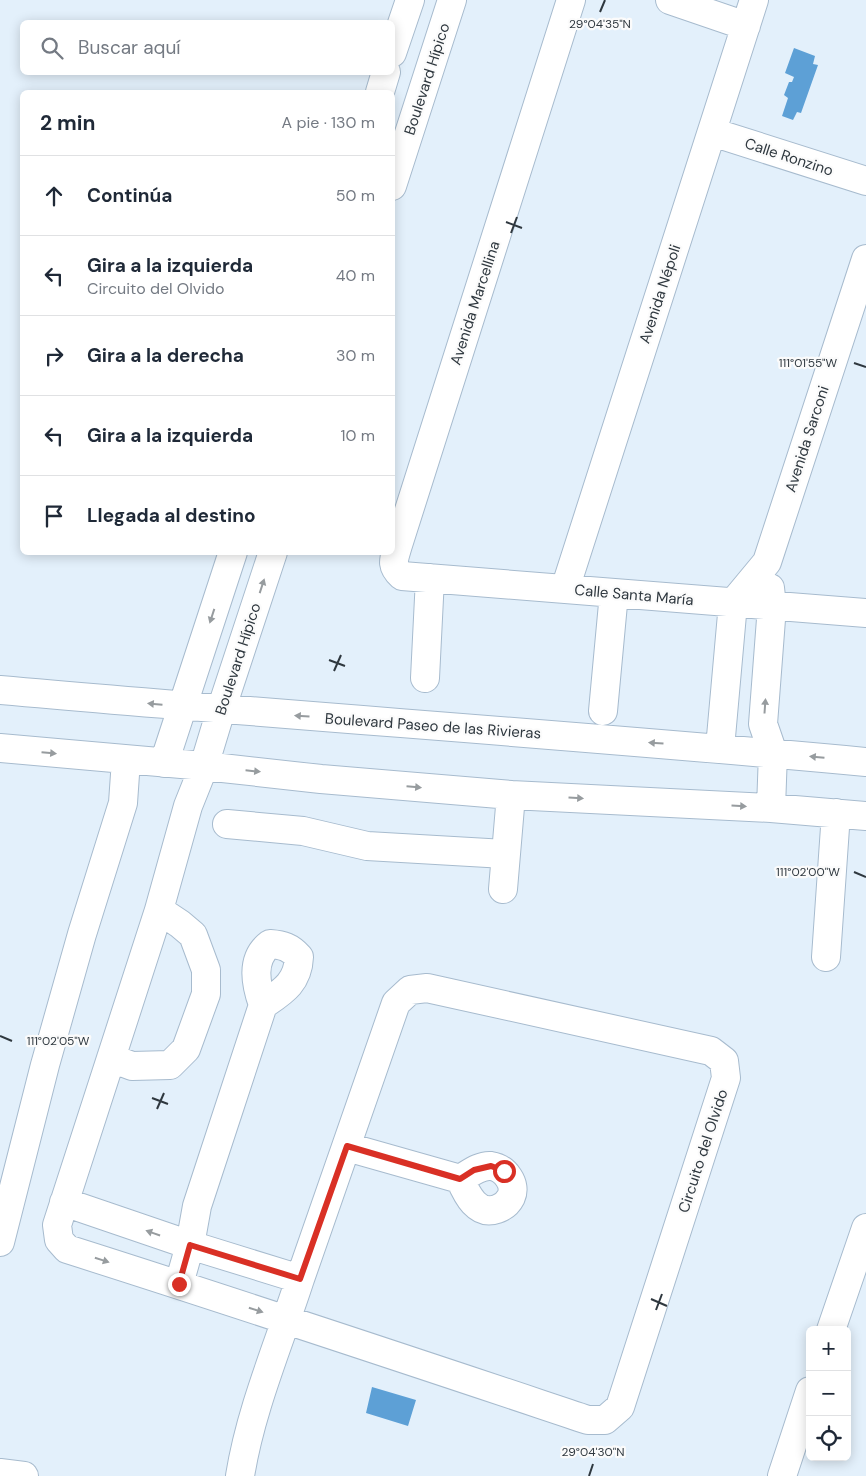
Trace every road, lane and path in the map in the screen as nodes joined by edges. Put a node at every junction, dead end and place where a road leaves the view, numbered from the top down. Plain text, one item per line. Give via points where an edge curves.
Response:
1 (410, 0) edge
2 (452, 0) edge
3 (571, 0) edge
4 (670, 0) edge
5 (754, 0) edge
6 (746, 26) junction
7 (395, 44) edge
8 (385, 75) edge
9 (381, 90) edge
10 (712, 132) junction
11 (395, 177) edge
12 (866, 181) edge
13 (866, 259) edge
14 (231, 555) edge
15 (272, 555) edge
16 (767, 562) junction
17 (402, 576) joint
18 (430, 578) junction
19 (565, 589) junction
20 (614, 593) junction
21 (733, 603) junction
22 (772, 606) junction
23 (866, 613) edge
24 (426, 678) dead end
25 (0, 690) edge
26 (183, 707) junction
27 (221, 710) junction
28 (603, 711) dead end
29 (0, 748) edge
30 (720, 748) junction
31 (774, 753) junction
32 (126, 760) junction
33 (866, 762) edge
34 (164, 763) junction
35 (204, 766) junction
36 (511, 795) junction
37 (771, 808) junction
38 (836, 813) junction
39 (866, 816) edge
40 (227, 824) dead end
41 (506, 854) junction
42 (502, 889) dead end
43 (159, 910) junction
44 (826, 957) dead end
45 (263, 1006) dead end
46 (111, 1058) junction
47 (347, 1146) junction
48 (460, 1179) dead end
49 (64, 1202) junction
50 (866, 1228) edge
51 (0, 1242) edge
52 (190, 1245) junction
53 (300, 1279) junction
54 (179, 1284) junction
55 (286, 1320) junction
56 (832, 1326) edge
57 (806, 1404) edge
58 (0, 1473) edge
59 (24, 1476) edge
60 (240, 1476) edge
61 (782, 1476) edge

1 - 7 street
2 - 11 street, Boulevard Hípico
3 - 17 street, Avenida Marcellina via 398,545 393,563
4 - 6 street
5 - 6 street, Avenida Népoli
6 - 10 street, Avenida Népoli
8 - 9 street
10 - 12 street, Calle Ronzino
10 - 19 street, Avenida Népoli
13 - 16 street, Avenida Sarconi
14 -> 26 street
27 -> 15 street, Boulevard Hípico
16 - 21 street, Avenida Sarconi
16 - 22 street, Avenida Sarconi
17 - 18 street, Calle Santa María
18 - 19 street, Calle Santa María
18 - 24 street
19 - 20 street, Calle Santa María
20 - 21 street, Calle Santa María
20 - 28 street
21 - 22 street, Calle Santa María
21 - 30 street
22 - 23 street, Calle Santa María
31 -> 22 street, Avenida Sarconi via 763,724
26 -> 25 street, Boulevard Paseo de las Rivieras
26 - 27 street, Boulevard Paseo de las Rivieras
26 - 34 street
30 -> 27 street, Boulevard Paseo de las Rivieras
27 - 35 street, Boulevard Hípico
29 -> 32 street
30 - 31 street, Boulevard Paseo de las Rivieras
33 -> 31 street, Boulevard Paseo de las Rivieras
31 - 37 street, Avenida Sarconi
32 - 34 street
32 - 51 street via 123,803 50,1046
34 - 35 street
35 -> 36 street
35 - 43 street, Boulevard Hípico via 188,806
36 -> 37 street
36 - 41 street
37 - 38 street
38 - 39 street
38 - 44 street
40 - 41 street via 303,831 367,846
41 - 42 street
43 - 46 street, Boulevard Hípico
43 - 46 street via 193,935 206,970 206,994 186,1048 170,1065 132,1066
45 - 52 street via 197,1206
46 - 49 street, Boulevard Hípico
47 - 48 street
47 - 53 street, Circuito del Olvido
47 - 55 street, Circuito del Olvido via 396,1003 410,990 427,988 711,1051 724,1061 726,1078 620,1408 605,1420 588,1420
52 -> 49 street
49 -> 54 street, Boulevard Hípico via 57,1225 59,1240 68,1249
50 - 56 street
52 - 53 street
52 - 54 street
53 - 55 street, Circuito del Olvido
54 -> 55 street
55 - 60 street via 252,1420
57 - 61 street
58 - 59 street

